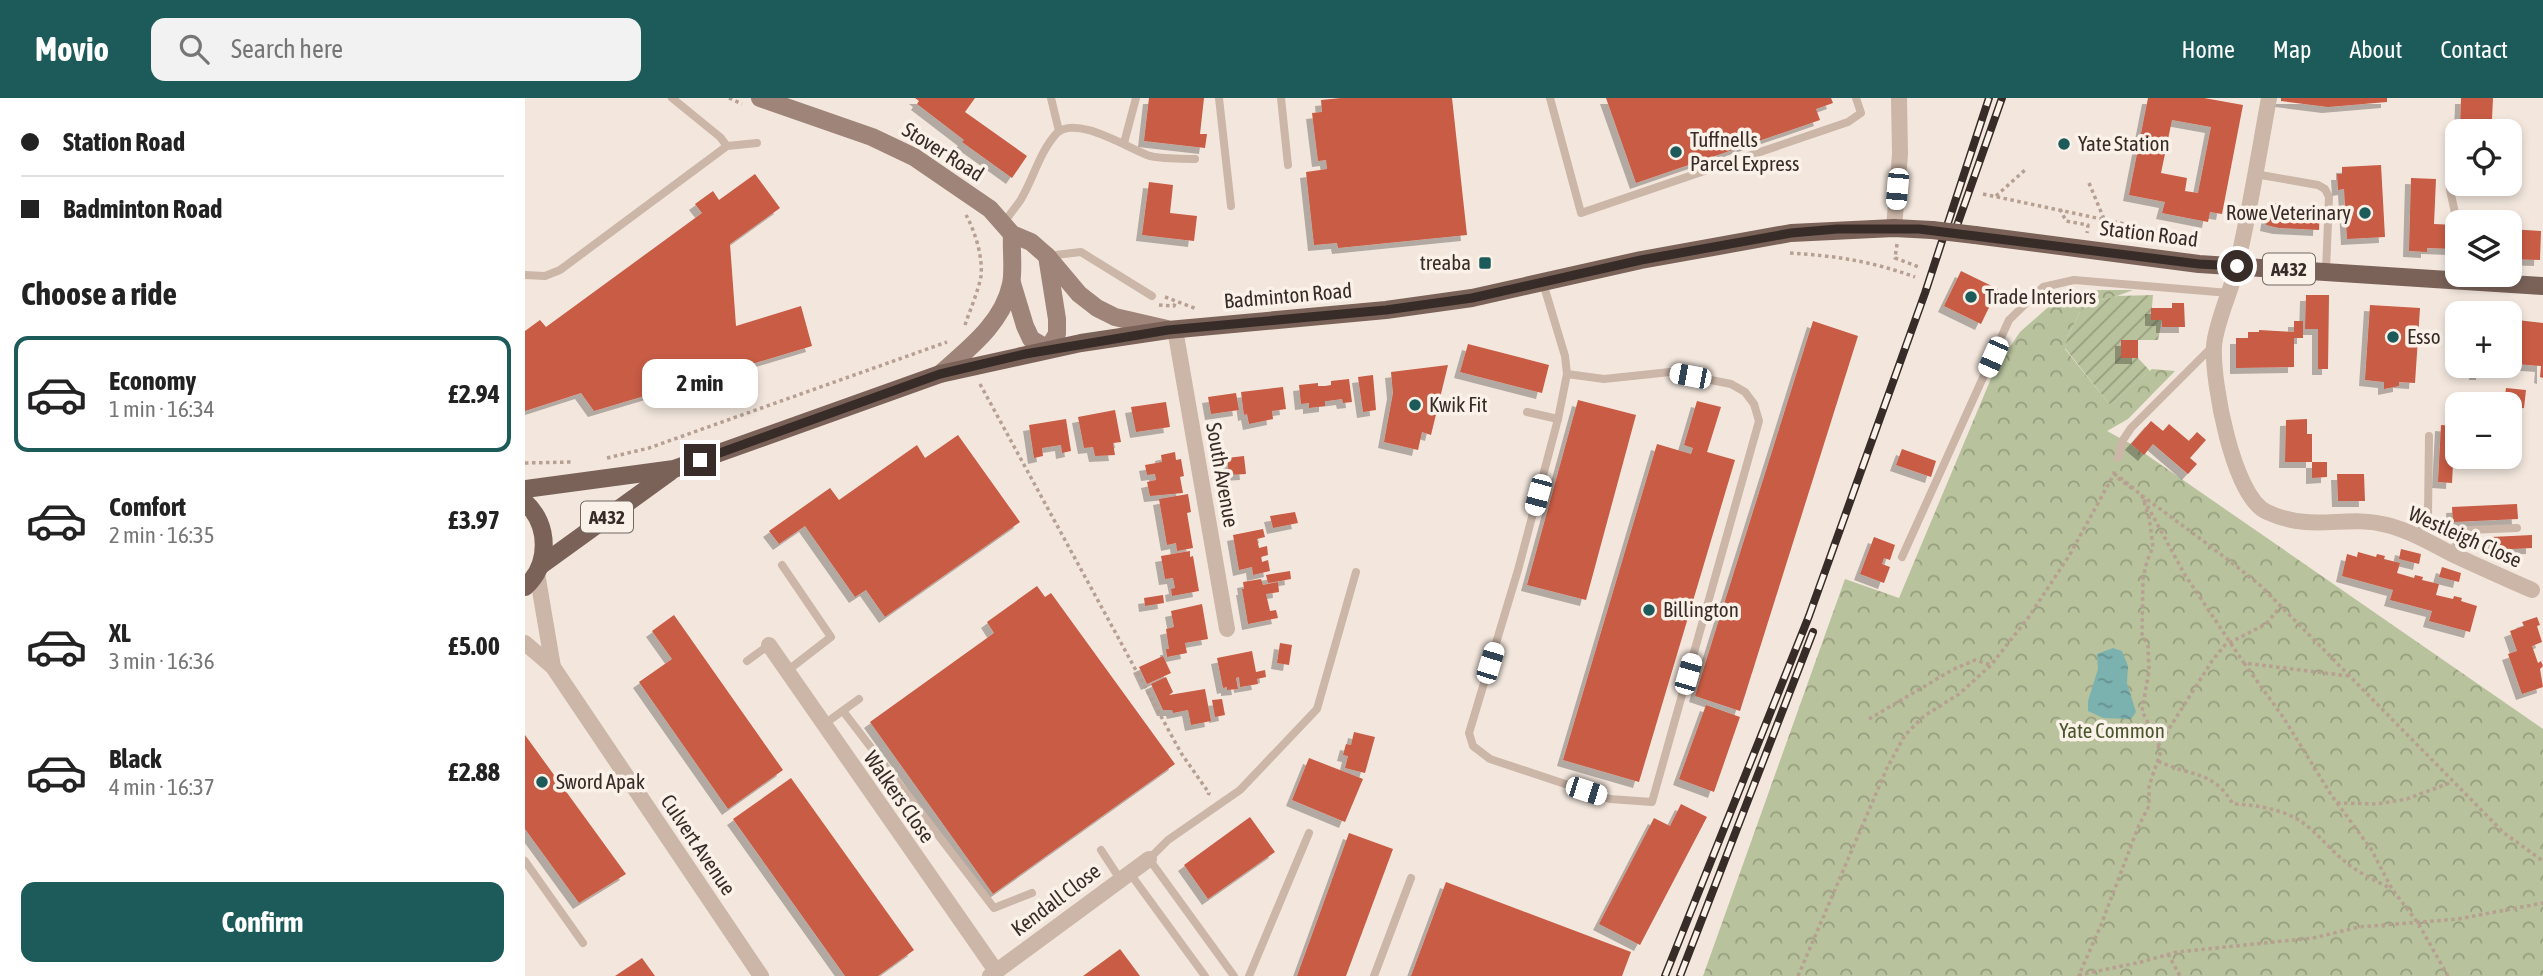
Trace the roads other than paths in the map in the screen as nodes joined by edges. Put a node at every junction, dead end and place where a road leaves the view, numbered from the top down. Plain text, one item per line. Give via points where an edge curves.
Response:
1 (672, 98) edge
2 (1051, 98) edge
3 (1136, 98) edge
4 (1219, 98) edge
5 (1281, 98) edge
6 (1551, 98) edge
7 (1856, 98) edge
8 (1899, 98) edge
9 (2269, 98) edge
10 (755, 102) edge
11 (1059, 131) junction
12 (757, 143) dead end
13 (1124, 143) junction
14 (727, 146) junction
15 (1195, 159) dead end
16 (1288, 165) dead end
17 (2255, 174) junction
18 (1231, 206) dead end
19 (1896, 228) junction
20 (1008, 229) junction
21 (1925, 229) joint
22 (1047, 256) junction
23 (2237, 266) junction
24 (2326, 271) junction
25 (525, 275) edge
26 (2445, 277) edge
27 (1011, 283) junction
28 (1543, 283) junction
29 (2522, 284) edge
30 (2543, 286) edge
31 (2229, 293) junction
32 (1152, 296) road end
33 (1172, 329) junction
34 (2214, 344) junction
35 (1048, 349) junction
36 (940, 374) junction
37 (1567, 374) junction
38 (1527, 412) dead end
39 (1557, 419) junction
40 (2429, 436) dead end
41 (2118, 458) road end
42 (674, 469) junction
43 (525, 489) edge
44 (525, 502) edge
45 (2517, 528) dead end
46 (2418, 536) junction
47 (2450, 553) junction
48 (1902, 557) dead end
49 (782, 565) dead end
50 (1356, 572) dead end
51 (534, 576) edge
52 (2532, 590) dead end
53 (1227, 629) dead end
54 (525, 643) edge
55 (769, 645) joint
56 (747, 661) dead end
57 (553, 667) junction
58 (786, 671) junction
59 (859, 699) dead end
60 (843, 711) junction
61 (823, 725) junction
62 (1309, 834) dead end
63 (1101, 850) dead end
64 (1149, 859) junction
65 (525, 861) edge
66 (1125, 875) junction
67 (1411, 878) dead end
68 (1032, 893) dead end
69 (583, 943) dead end
70 (993, 974) edge
71 (761, 976) edge
72 (1205, 976) edge
73 (1234, 976) edge
74 (1249, 976) edge
75 (1374, 976) edge

1 - 14 lane
2 - 11 lane
3 - 13 lane
4 - 18 lane
5 - 16 lane
6 - 7 lane via 1581,213 1848,122 1861,113
8 - 19 street
9 - 17 street, Westleigh Close
10 - 20 main road, Stover Road via 872,137 914,158 990,209
11 - 13 lane via 1076,127
11 - 20 lane
12 - 14 lane
13 - 15 lane via 1149,156
14 - 25 lane via 561,270 545,276
17 - 23 street, Westleigh Close
17 - 24 lane via 2325,190 2329,197
19 - 21 main road, Badminton Road / A432
19 - 28 main road, Badminton Road / A432 via 1769,237
20 - 22 main road, Stover Road
20 - 27 main road
21 - 23 main road, Station Road / A432, bridge
22 - 32 lane via 1081,253
22 - 33 main road, Stover Road via 1097,308 1115,317
22 - 35 main road via 1057,319 1057,334
23 - 24 main road, Station Road / A432
23 - 31 street, Westleigh Close
24 - 26 main road, Station Road / A432
27 - 35 main road via 1031,339
27 - 36 main road via 986,332
28 - 33 main road, Badminton Road / A432 via 1386,310
28 - 37 lane
29 - 30 main road, Station Road / A432
31 - 34 street, Westleigh Close
31 - 48 lane via 2074,280 2043,287 2009,320
33 - 35 main road, Badminton Road / A432
33 - 53 street, South Avenue
34 - 41 lane via 2131,428
34 - 46 street, Westleigh Close via 2227,433 2252,501 2294,523 2369,522
35 - 36 main road, Badminton Road / A432
36 - 42 main road, Badminton Road / A432
37 - 39 lane
37 - 39 lane via 1604,379 1670,372 1731,384 1745,392 1759,421 1652,802 1610,799 1490,759 1473,746 1469,733
38 - 39 lane
40 - 46 lane via 2428,516
42 - 43 main road, Badminton Road / A432
42 - 51 main road, Badminton Road / A432
44 - 51 main road via 542,528 543,554
45 - 47 lane via 2468,530
46 - 47 street, Westleigh Close
47 - 52 street, Westleigh Close
49 - 58 lane via 831,637
50 - 64 lane via 1317,709 1240,790 1168,839
51 - 57 street, Culvert Avenue
54 - 57 street, Culvert Avenue
55 - 56 lane
55 - 58 street, Walkers Close
57 - 71 street, Culvert Avenue
58 - 61 street, Walkers Close
59 - 60 lane
60 - 61 lane
60 - 68 lane via 994,908
61 - 70 street, Walkers Close
62 - 74 lane
63 - 66 lane
64 - 66 street, Kendall Close
64 - 73 lane
65 - 69 lane
66 - 70 street, Kendall Close
66 - 72 lane
67 - 75 lane

